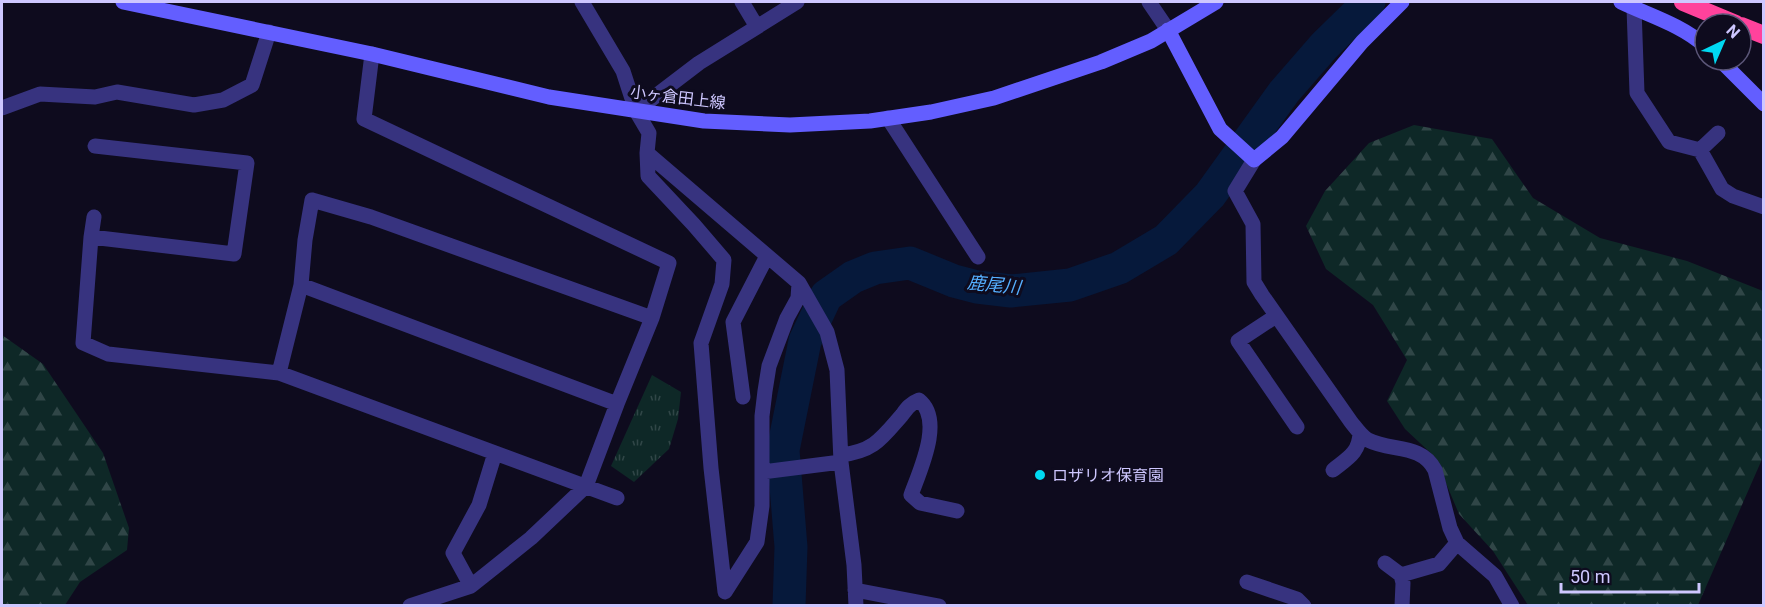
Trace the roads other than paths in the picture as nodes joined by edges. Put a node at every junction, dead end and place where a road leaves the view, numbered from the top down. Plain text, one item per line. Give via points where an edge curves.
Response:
1 (123, 2) edge
2 (582, 2) edge
3 (742, 2) edge
4 (797, 2) edge
5 (1149, 2) edge
6 (1216, 2) edge
7 (1401, 2) edge
8 (1683, 2) edge
9 (1627, 5) edge
10 (1707, 12) edge
11 (757, 27) junction
12 (1168, 30) junction
13 (269, 32) junction
14 (1693, 37) edge
15 (372, 54) junction
16 (1732, 72) edge
17 (1764, 104) edge
18 (2, 108) edge
19 (636, 111) junction
20 (888, 118) junction
21 (1718, 133) dead end
22 (95, 146) dead end
23 (1700, 150) junction
24 (647, 153) junction
25 (1254, 160) junction
26 (1764, 207) edge
27 (94, 217) dead end
28 (91, 237) junction
29 (768, 255) junction
30 (978, 257) dead end
31 (799, 283) junction
32 (301, 285) junction
33 (1276, 316) junction
34 (652, 318) junction
35 (279, 373) junction
36 (743, 397) dead end
37 (616, 404) junction
38 (1298, 427) dead end
39 (1360, 433) junction
40 (495, 453) junction
41 (841, 459) junction
42 (1333, 470) dead end
43 (762, 472) junction
44 (586, 486) junction
45 (617, 498) dead end
46 (957, 511) dead end
47 (1457, 543) junction
48 (1385, 563) dead end
49 (1401, 575) junction
50 (1246, 582) dead end
51 (471, 586) junction
52 (855, 598) edge
53 (410, 606) edge
54 (939, 606) edge
55 (1304, 606) edge
56 (1402, 606) edge
57 (1512, 606) edge

1 - 13 main road, 小ヶ倉田上線
2 - 19 street via 623,71
3 - 11 street
4 - 11 street
5 - 12 street
6 - 12 main road, 小ヶ倉田上線
7 - 25 main road via 1282,137
8 - 10 highway
9 - 14 main road
9 - 23 street via 1636,93 1669,142
11 - 19 street via 699,63
12 - 20 main road, 小ヶ倉田上線 via 1152,41 1101,62 994,98
12 - 25 main road via 1220,129
13 - 15 main road, 小ヶ倉田上線
13 - 18 street via 252,85 223,100 194,105 117,92 95,98 40,94
15 - 19 main road, 小ヶ倉田上線 via 549,97
15 - 34 street via 364,119 669,263
16 - 17 main road
19 - 20 main road, 小ヶ倉田上線 via 704,121 790,125
19 - 24 street via 648,133
20 - 30 street
21 - 23 street
22 - 28 street via 247,163 234,254
23 - 26 street via 1722,189
24 - 29 street
24 - 43 street via 648,176 724,260 722,284 701,344 724,592 758,542
25 - 33 street via 1235,191 1253,224 1254,282
27 - 28 street
28 - 35 street via 83,343 108,354
29 - 31 street
29 - 36 street via 733,322
31 - 41 street via 827,332 837,370
31 - 43 street via 798,298 769,366 762,416
32 - 34 street via 312,200 371,217
32 - 35 street
32 - 37 street
33 - 38 street via 1238,341
33 - 39 street
34 - 37 street
35 - 40 street
37 - 44 street
39 - 42 street via 1359,445
39 - 47 street via 1382,445 1415,451 1431,462
40 - 44 street
40 - 51 street via 479,505 453,553
41 - 43 street
41 - 46 street via 869,448 912,402 920,400 930,415 930,435 911,495 920,504
41 - 52 street
44 - 45 street
44 - 51 street via 531,538
47 - 49 street via 1439,564
47 - 57 street via 1495,576
48 - 49 street
49 - 56 street
50 - 55 street via 1297,599
51 - 53 street
52 - 54 street

